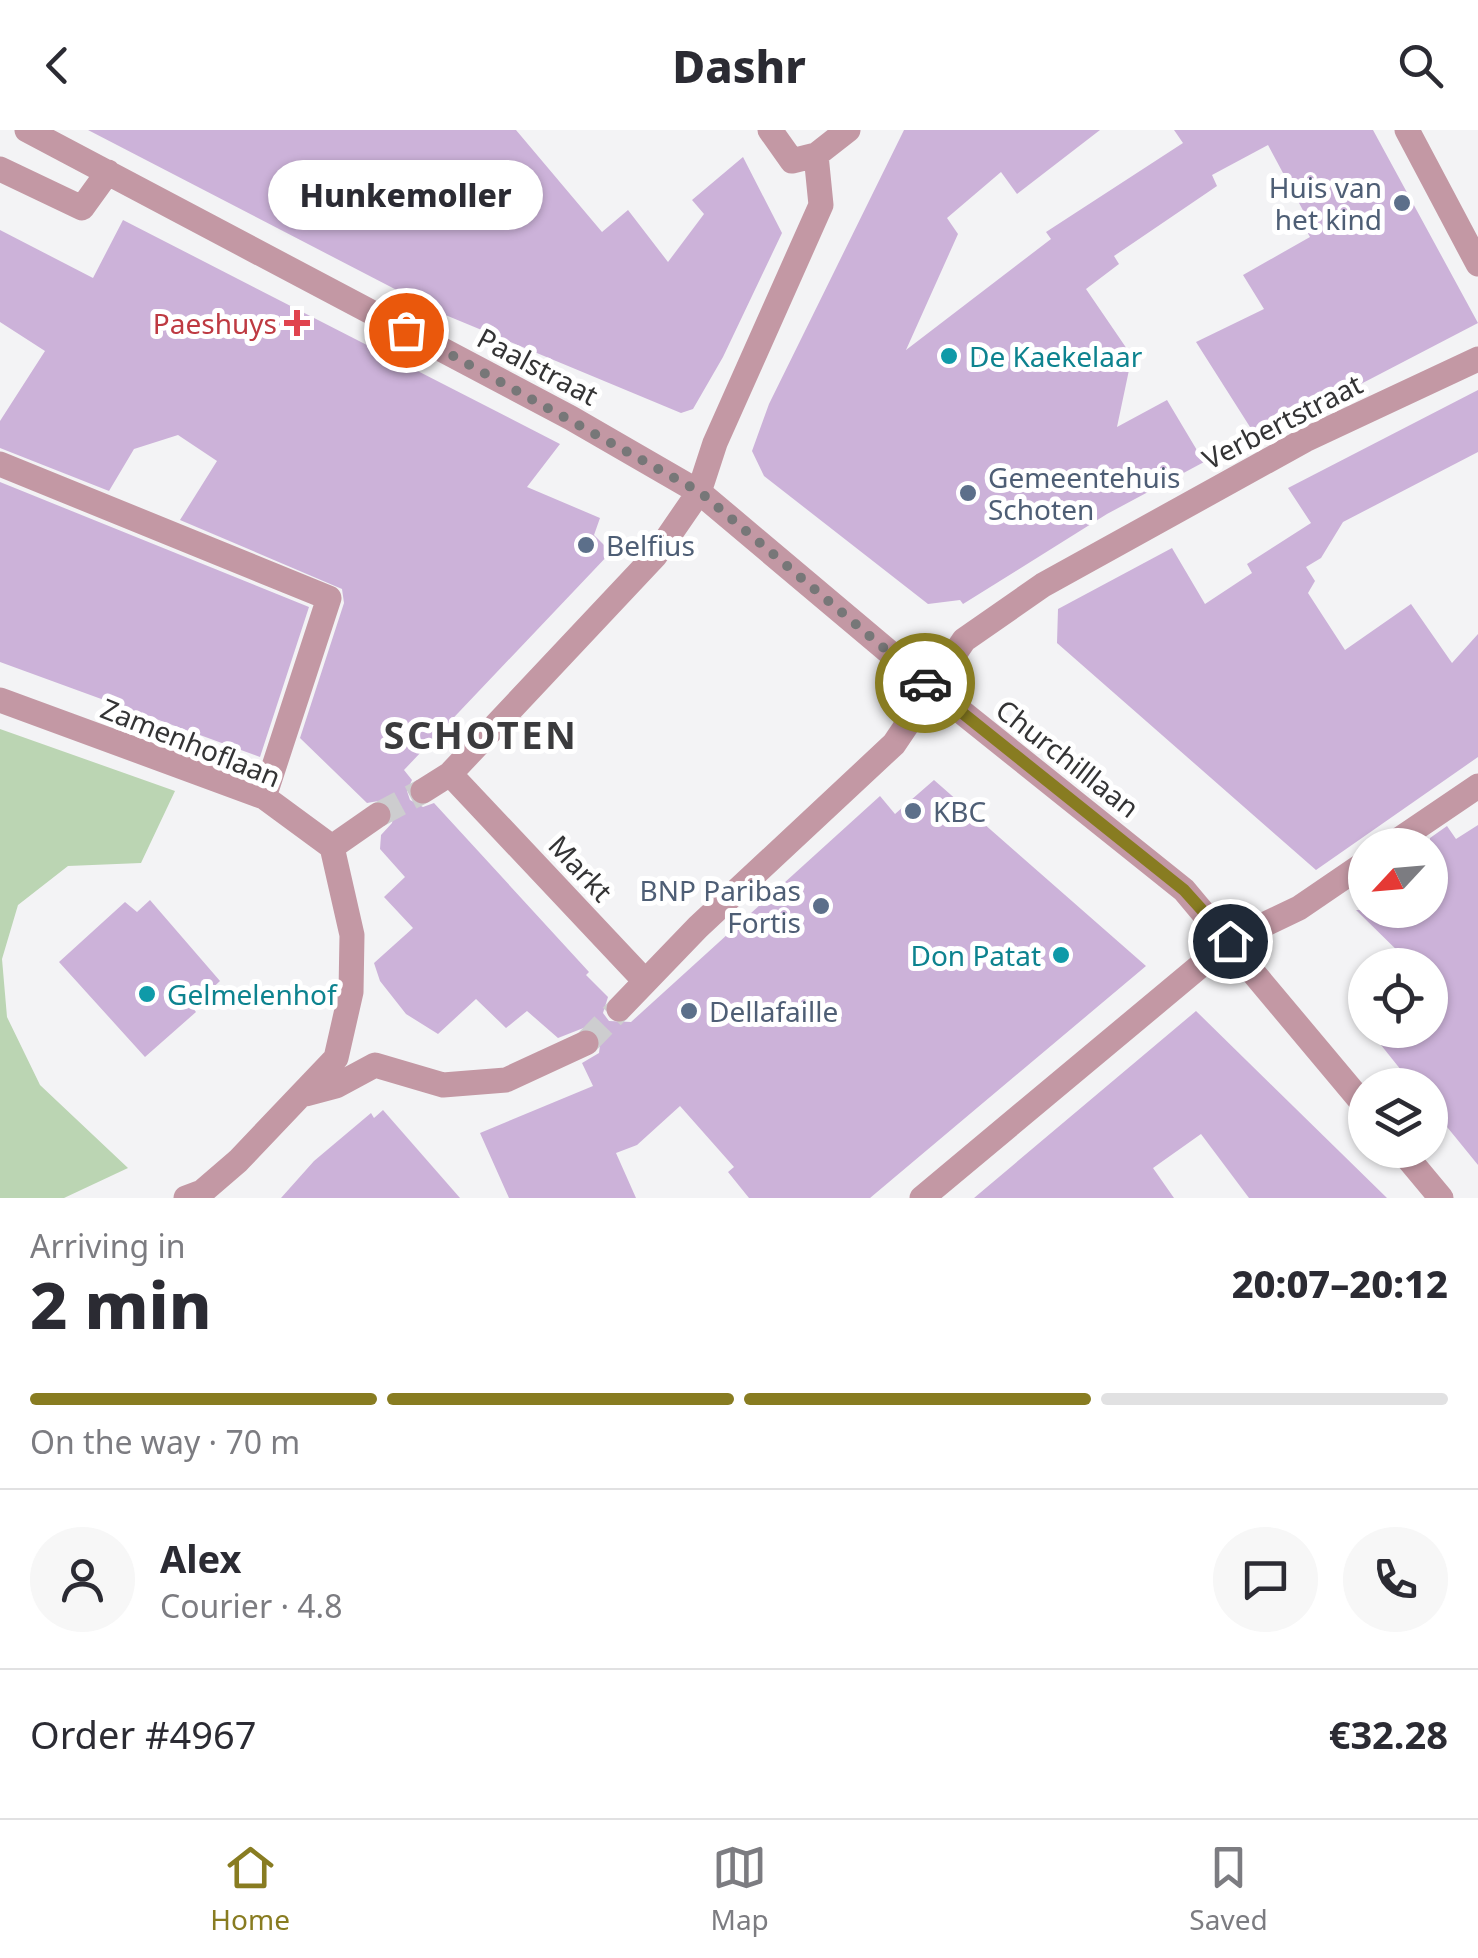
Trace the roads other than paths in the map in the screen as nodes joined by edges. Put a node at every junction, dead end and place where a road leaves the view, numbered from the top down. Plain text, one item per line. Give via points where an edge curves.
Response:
1 (28, 130) edge
2 (770, 130) edge
3 (848, 130) edge
4 (1407, 130) edge
5 (816, 155) junction
6 (0, 169) edge
7 (108, 172) junction
8 (1478, 264) edge
9 (1478, 359) edge
10 (0, 464) edge
11 (700, 492) junction
12 (933, 689) junction
13 (0, 700) edge
14 (450, 774) junction
15 (1478, 786) edge
16 (423, 792) tunnel mouth
17 (264, 797) junction
18 (378, 815) tunnel mouth
19 (1416, 828) edge
20 (332, 847) junction
21 (1348, 875) edge
22 (1230, 941) junction
23 (644, 980) junction
24 (619, 1009) tunnel mouth
25 (586, 1042) tunnel mouth
26 (1348, 1085) edge
27 (306, 1094) junction
28 (1417, 1168) edge
29 (197, 1196) edge
30 (922, 1198) edge
31 (1441, 1198) edge

1 - 7 street, Paalstraat
2 - 5 street via 792,161
3 - 5 street
4 - 8 street
5 - 11 street via 821,205
6 - 7 street via 82,208
7 - 11 street, Paalstraat
9 - 12 street, Verbertstraat via 1304,440 1043,586 964,640
10 - 17 street via 329,598
11 - 12 street, Churchilllaan
11 - 14 street via 655,556
12 - 22 street, Churchilllaan via 1184,890
12 - 23 street via 894,744
13 - 17 street, Zamenhoflaan
14 - 16 street
14 - 23 street, Markt
15 - 19 street
17 - 20 street, Zamenhoflaan
18 - 20 street
20 - 27 street via 352,936 351,992 336,1058
21 - 22 street via 1299,908
22 - 26 street, Churchilllaan
22 - 30 street
23 - 24 street
25 - 27 street via 506,1080 443,1085 375,1065
27 - 29 street
28 - 31 street

